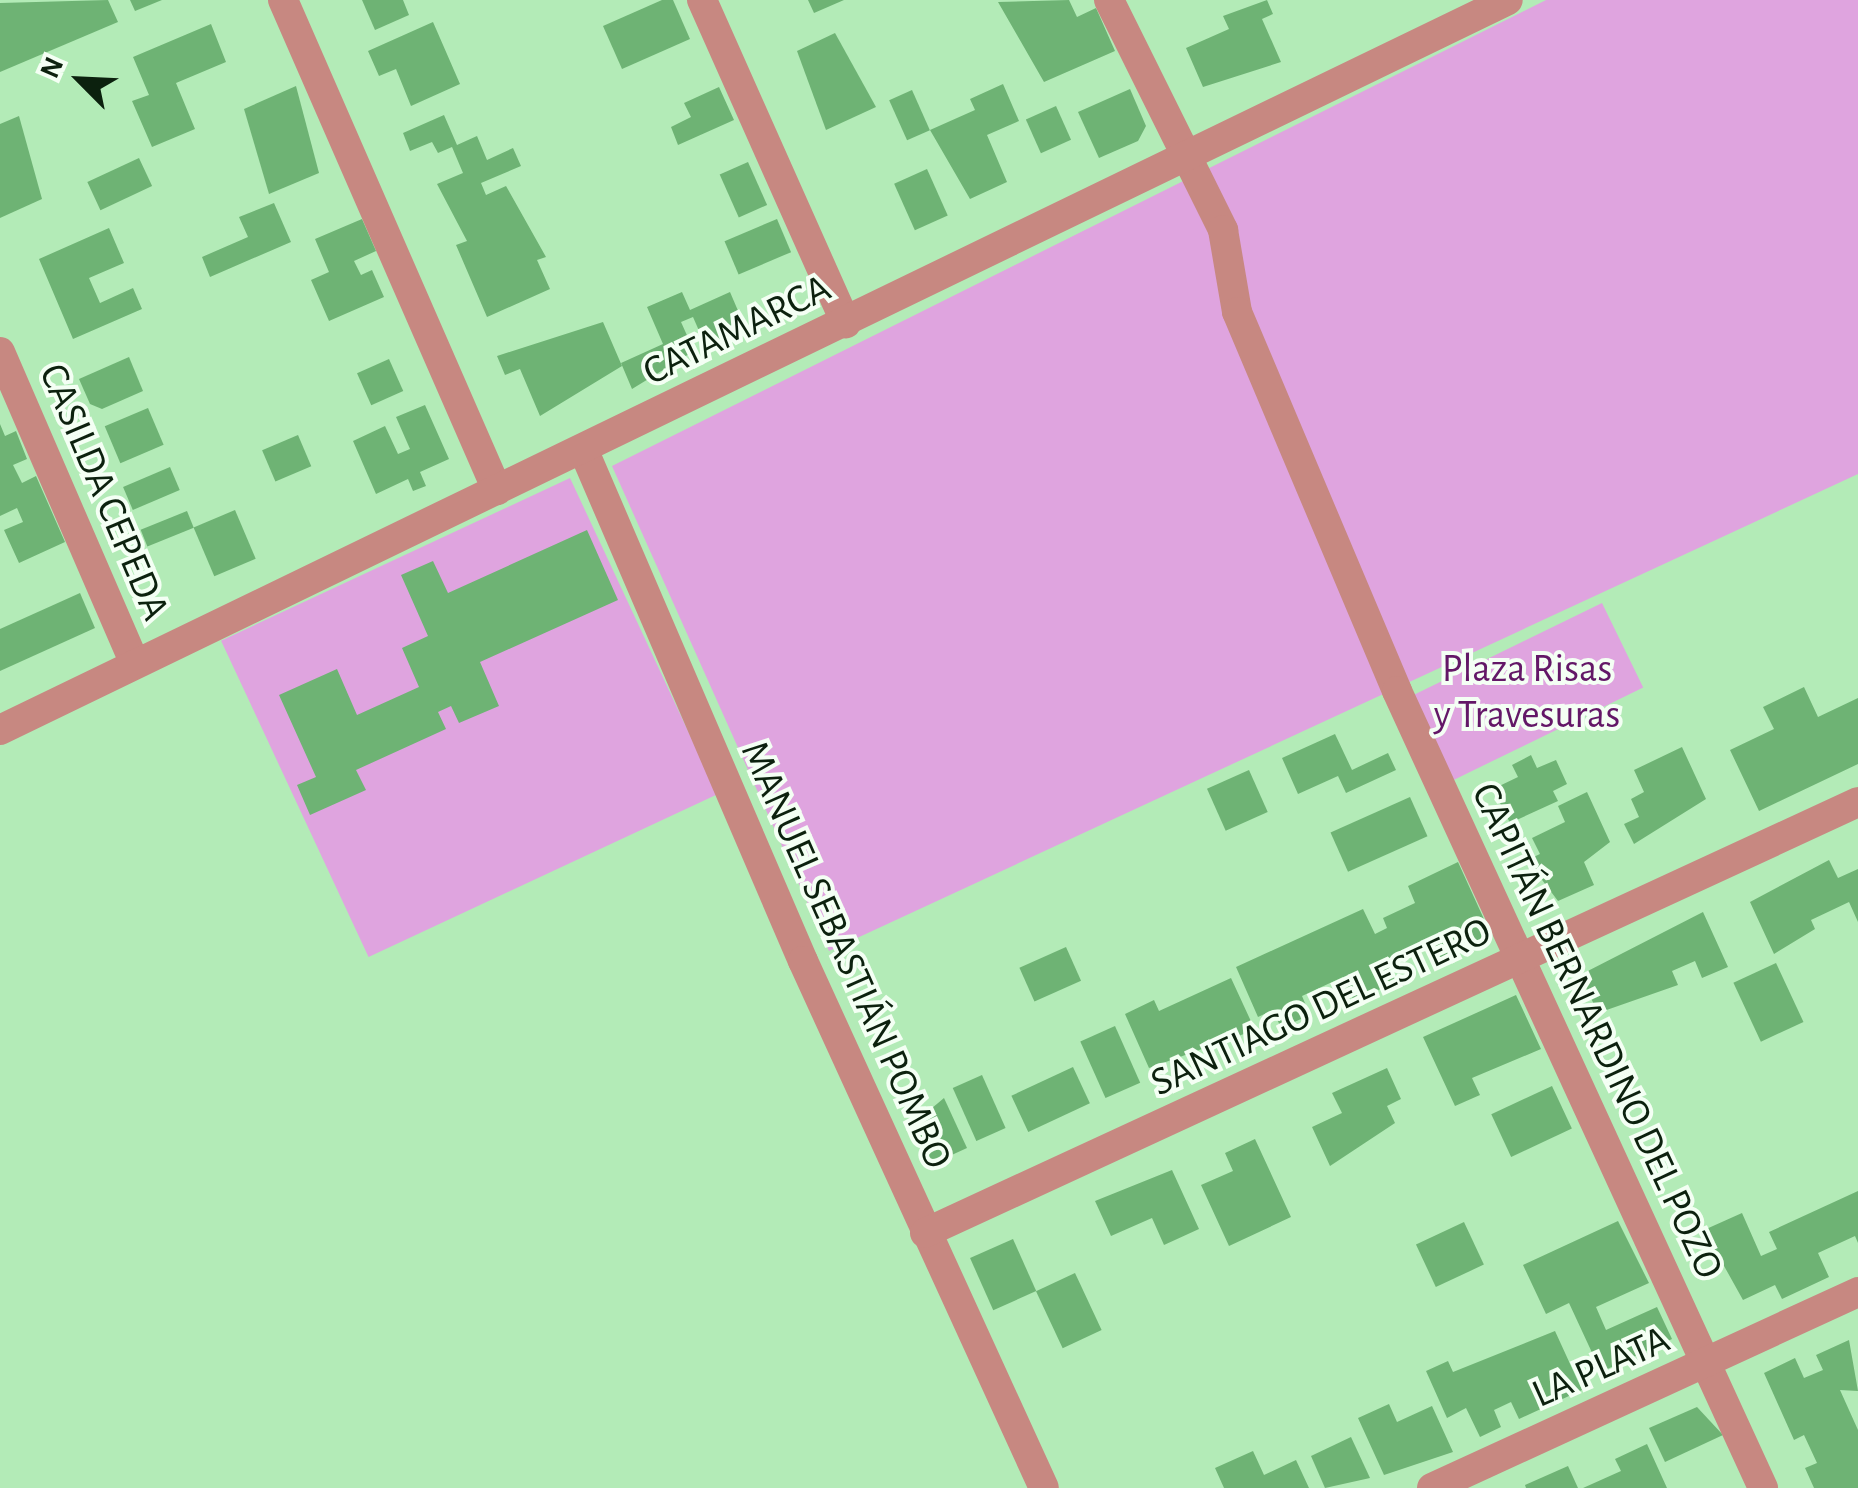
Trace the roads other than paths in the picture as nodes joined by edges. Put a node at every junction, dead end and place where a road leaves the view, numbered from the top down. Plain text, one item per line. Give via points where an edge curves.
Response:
1 (282, 0) edge
2 (702, 0) edge
3 (1109, 0) edge
4 (1508, 0) edge
5 (1179, 156) junction
6 (846, 322) junction
7 (0, 352) edge
8 (583, 449) junction
9 (497, 490) junction
10 (135, 664) junction
11 (0, 730) edge
12 (1858, 802) edge
13 (1520, 960) junction
14 (925, 1234) junction
15 (1858, 1292) edge
16 (1706, 1363) junction
17 (1044, 1488) edge
18 (1432, 1488) edge
19 (1763, 1488) edge

1 - 9 street
2 - 6 street
3 - 5 street, CAPITÁN BERNARDINO DEL POZO
4 - 5 street, CATAMARCA
5 - 6 street, CATAMARCA
5 - 13 street, CAPITÁN BERNARDINO DEL POZO via 1222,230 1237,312
6 - 8 street, CATAMARCA
7 - 10 street, CASILDA CEPEDA
8 - 9 street, CATAMARCA
8 - 14 street, MANUEL SEBASTIÁN POMBO
9 - 10 street, CATAMARCA
10 - 11 street, CATAMARCA
12 - 13 street, SANTIAGO DEL ESTERO
13 - 14 street, SANTIAGO DEL ESTERO
13 - 16 street, CAPITÁN BERNARDINO DEL POZO
14 - 17 street, MANUEL SEBASTIÁN POMBO
15 - 16 street, LA PLATA
16 - 18 street, LA PLATA
16 - 19 street, CAPITÁN BERNARDINO DEL POZO

